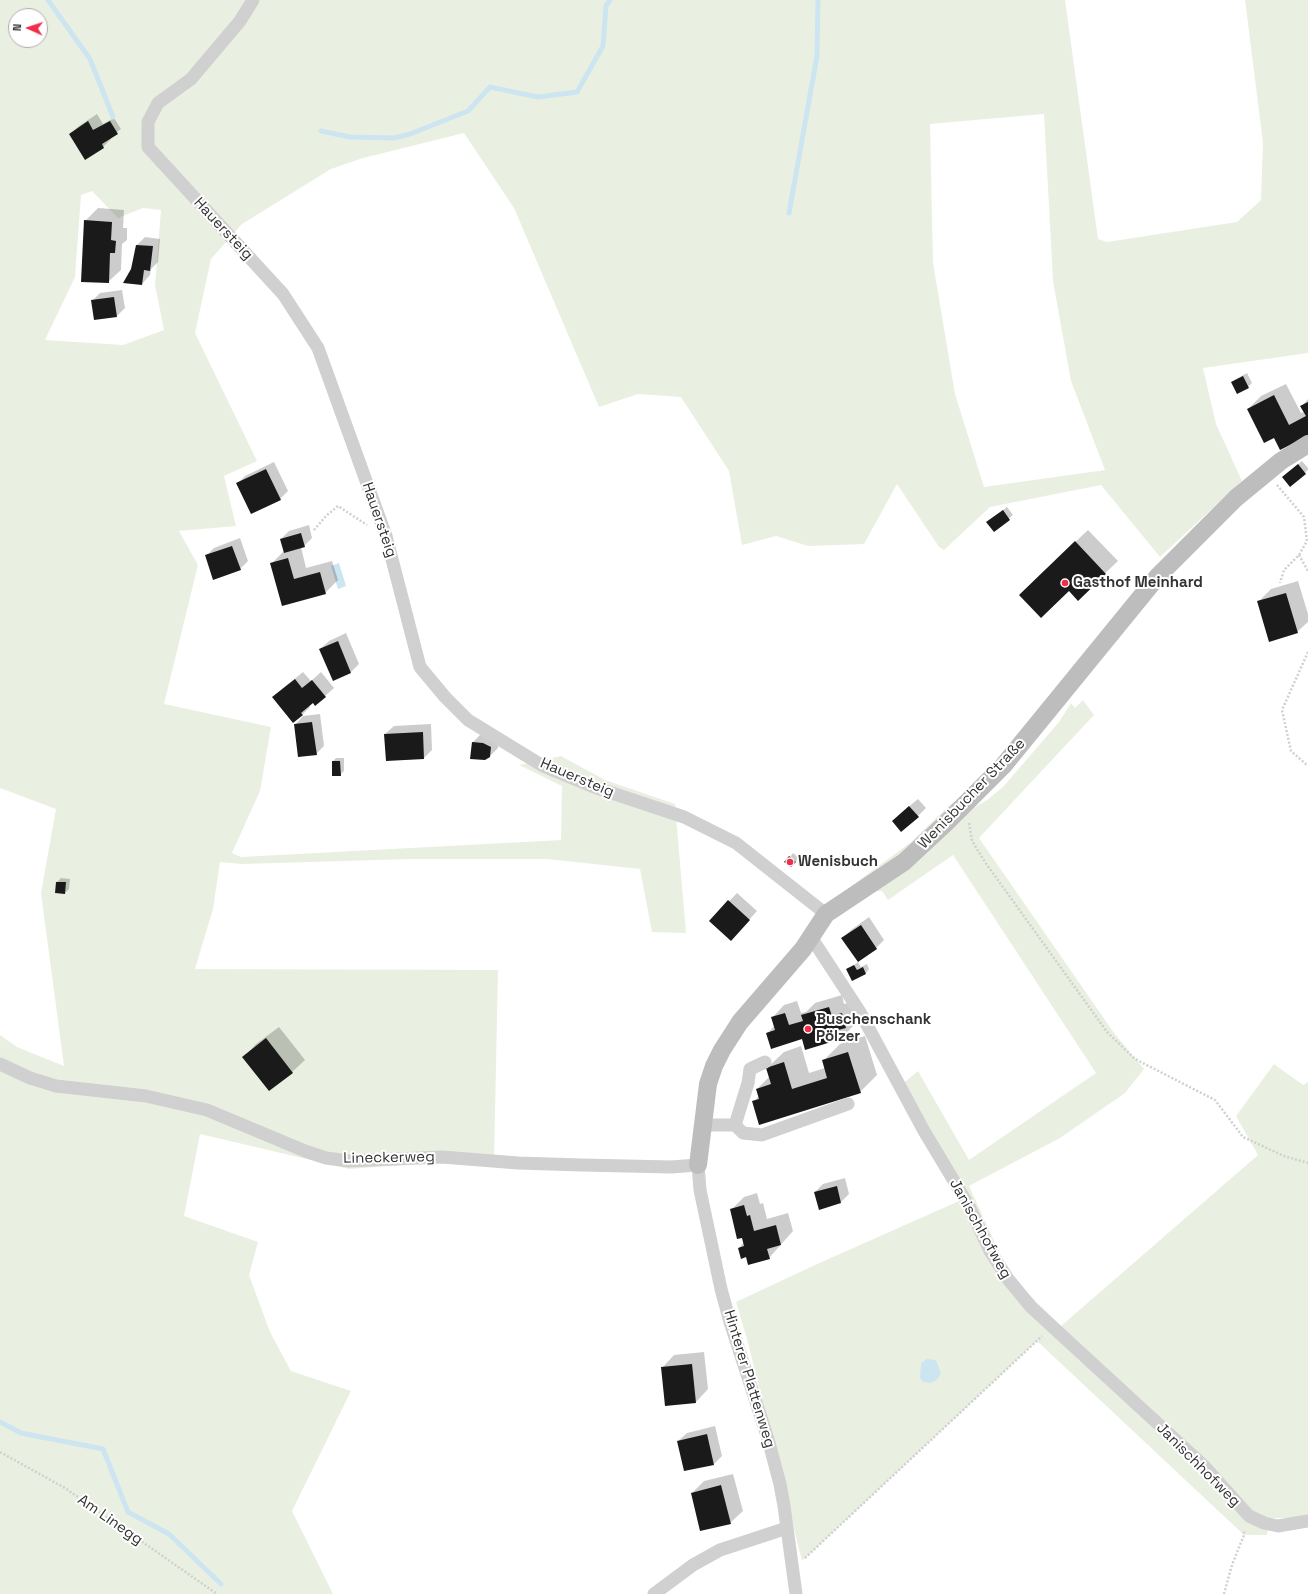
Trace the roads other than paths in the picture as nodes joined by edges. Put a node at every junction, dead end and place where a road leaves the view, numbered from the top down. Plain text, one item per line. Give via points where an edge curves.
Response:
1 (253, 0) edge
2 (1308, 444) edge
3 (826, 914) junction
4 (811, 937) junction
5 (765, 1062) dead end
6 (0, 1064) edge
7 (848, 1104) dead end
8 (702, 1125) junction
9 (735, 1125) junction
10 (698, 1165) junction
11 (1308, 1521) edge
12 (787, 1528) junction
13 (654, 1594) edge
14 (796, 1594) edge

1 - 3 street, Hauersteig via 240,21 192,79 158,103 148,122 148,147 283,294 318,348 386,536 420,667 468,720 543,766 594,787 684,817 736,843
2 - 3 street, Wenisbucher Straße via 1281,461 1236,498 1158,576 1003,766 904,862
3 - 4 street, Wenisbucher Straße
4 - 8 street, Wenisbucher Straße via 740,1022 722,1050 708,1084
4 - 11 street, Janischhofweg via 860,1012 924,1131 969,1206 990,1251 1004,1274 1031,1306 1204,1467 1249,1516 1278,1526
5 - 9 street via 750,1069
6 - 10 street, Lineckerweg via 30,1078 56,1086 146,1096 207,1110 326,1158 349,1161 442,1157 568,1165
7 - 9 street via 762,1136 743,1133
8 - 9 street
8 - 10 street, Wenisbucher Straße
10 - 12 street, Hinterer Plattenweg via 700,1190 721,1289 768,1439 780,1484
12 - 13 street via 720,1550
12 - 14 street, Hinterer Plattenweg

